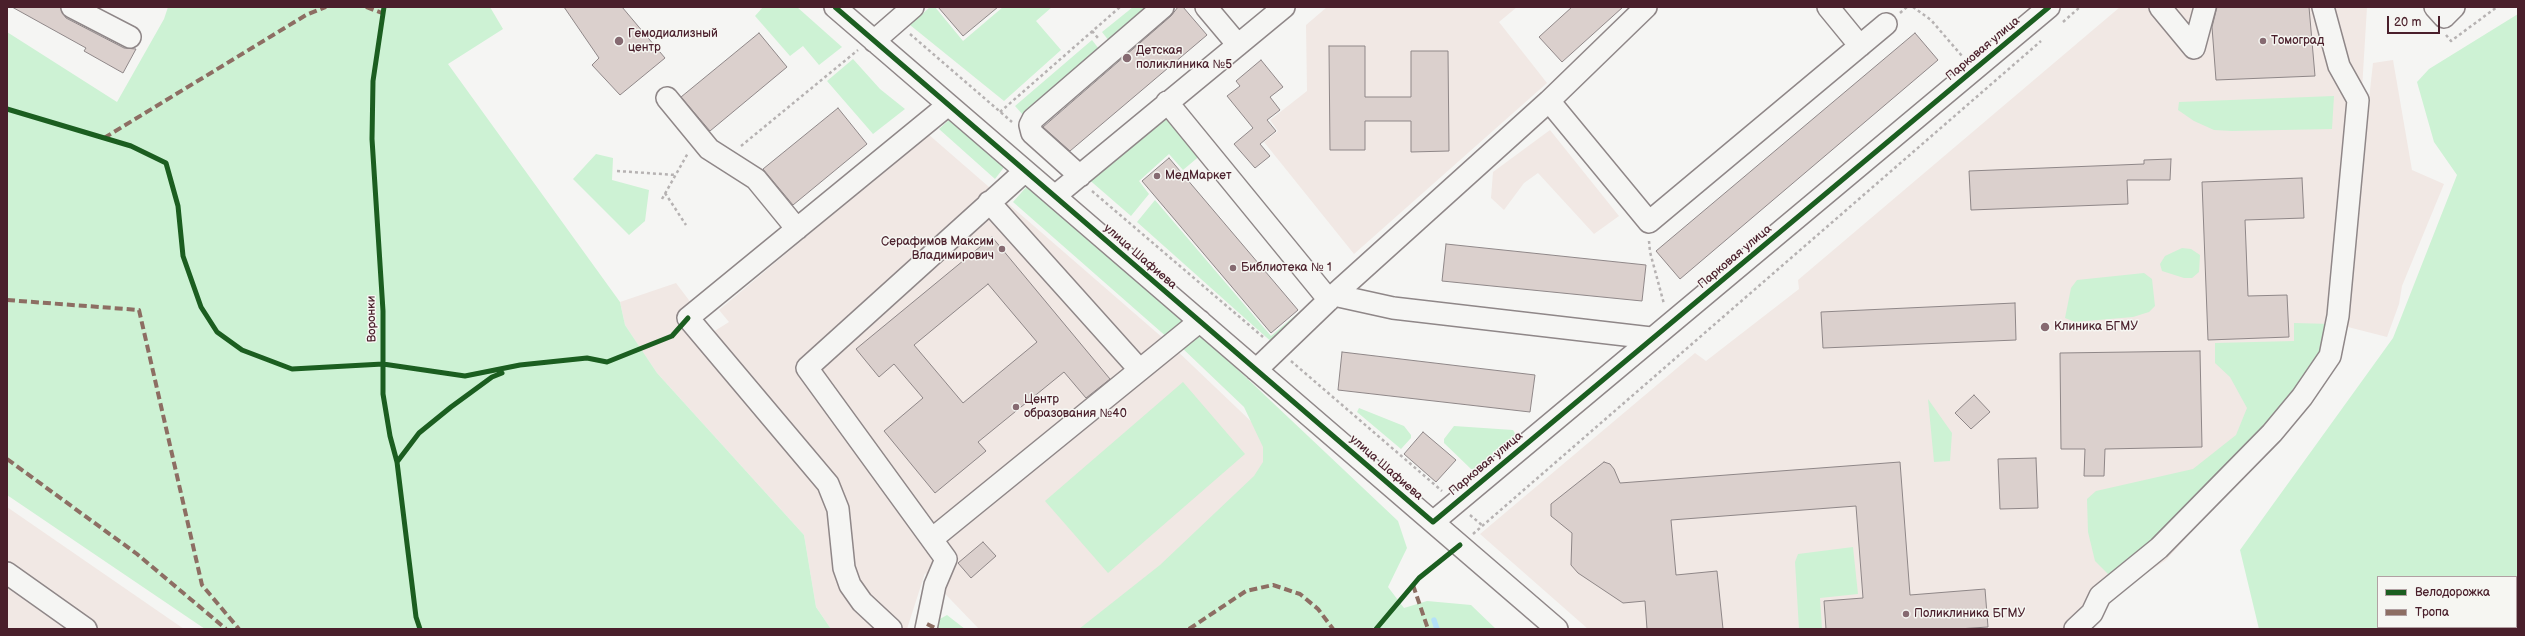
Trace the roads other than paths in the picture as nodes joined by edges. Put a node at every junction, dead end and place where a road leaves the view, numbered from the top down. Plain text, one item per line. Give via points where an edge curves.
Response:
1 (72, 7) edge
2 (835, 7) edge
3 (913, 7) edge
4 (1163, 7) edge
5 (1206, 7) edge
6 (1284, 7) edge
7 (1646, 7) edge
8 (1828, 7) edge
9 (2160, 7) edge
10 (2205, 7) edge
11 (2323, 7) edge
12 (2435, 7) edge
13 (2454, 7) edge
14 (2056, 15) edge
15 (1886, 24) dead end
16 (130, 37) dead end
17 (873, 40) junction
18 (1238, 45) junction
19 (1860, 46) junction
20 (667, 98) dead end
21 (1548, 101) junction
22 (1167, 102) junction
23 (948, 105) junction
24 (1025, 171) junction
25 (1079, 177) junction
26 (1055, 196) junction
27 (989, 202) junction
28 (797, 229) junction
29 (1332, 298) junction
30 (1200, 321) junction
31 (1651, 338) junction
32 (1138, 370) junction
33 (1256, 370) junction
34 (1433, 522) junction
35 (932, 539) junction
36 (7, 573) edge
37 (86, 629) edge
38 (891, 629) edge
39 (926, 629) edge
40 (1557, 629) edge
41 (2075, 629) edge

1 - 16 street
2 - 17 street, улица Шафиева
3 - 17 street
4 - 25 street via 1033,119 1030,125 1032,132
5 - 18 street
6 - 18 street
7 - 21 street
8 - 19 street
9 - 10 street via 2194,48
11 - 41 street via 2339,66 2358,100 2338,316 2330,356 2302,397 2272,433 2159,548 2100,596 2092,613
12 - 13 street via 2444,17
14 - 31 street, Парковая улица via 1974,70
15 - 19 street
17 - 23 street, улица Шафиева
18 - 22 street
19 - 21 street via 1649,222
20 - 28 street via 709,149 756,179
21 - 29 street
22 - 25 street
22 - 29 street
23 - 24 street, улица Шафиева
23 - 28 street
24 - 26 street, улица Шафиева
24 - 27 street
25 - 26 street
26 - 30 street, улица Шафиева
27 - 32 street
27 - 35 street via 807,368
28 - 38 street via 688,318 828,484 838,510 844,568 850,585 862,602
29 - 31 street via 1393,308
29 - 33 street
30 - 32 street
30 - 33 street, улица Шафиева
31 - 34 street, Парковая улица
32 - 35 street
33 - 34 street, улица Шафиева
34 - 40 street, улица Шафиева
35 - 39 street via 946,559 935,585
36 - 37 street

